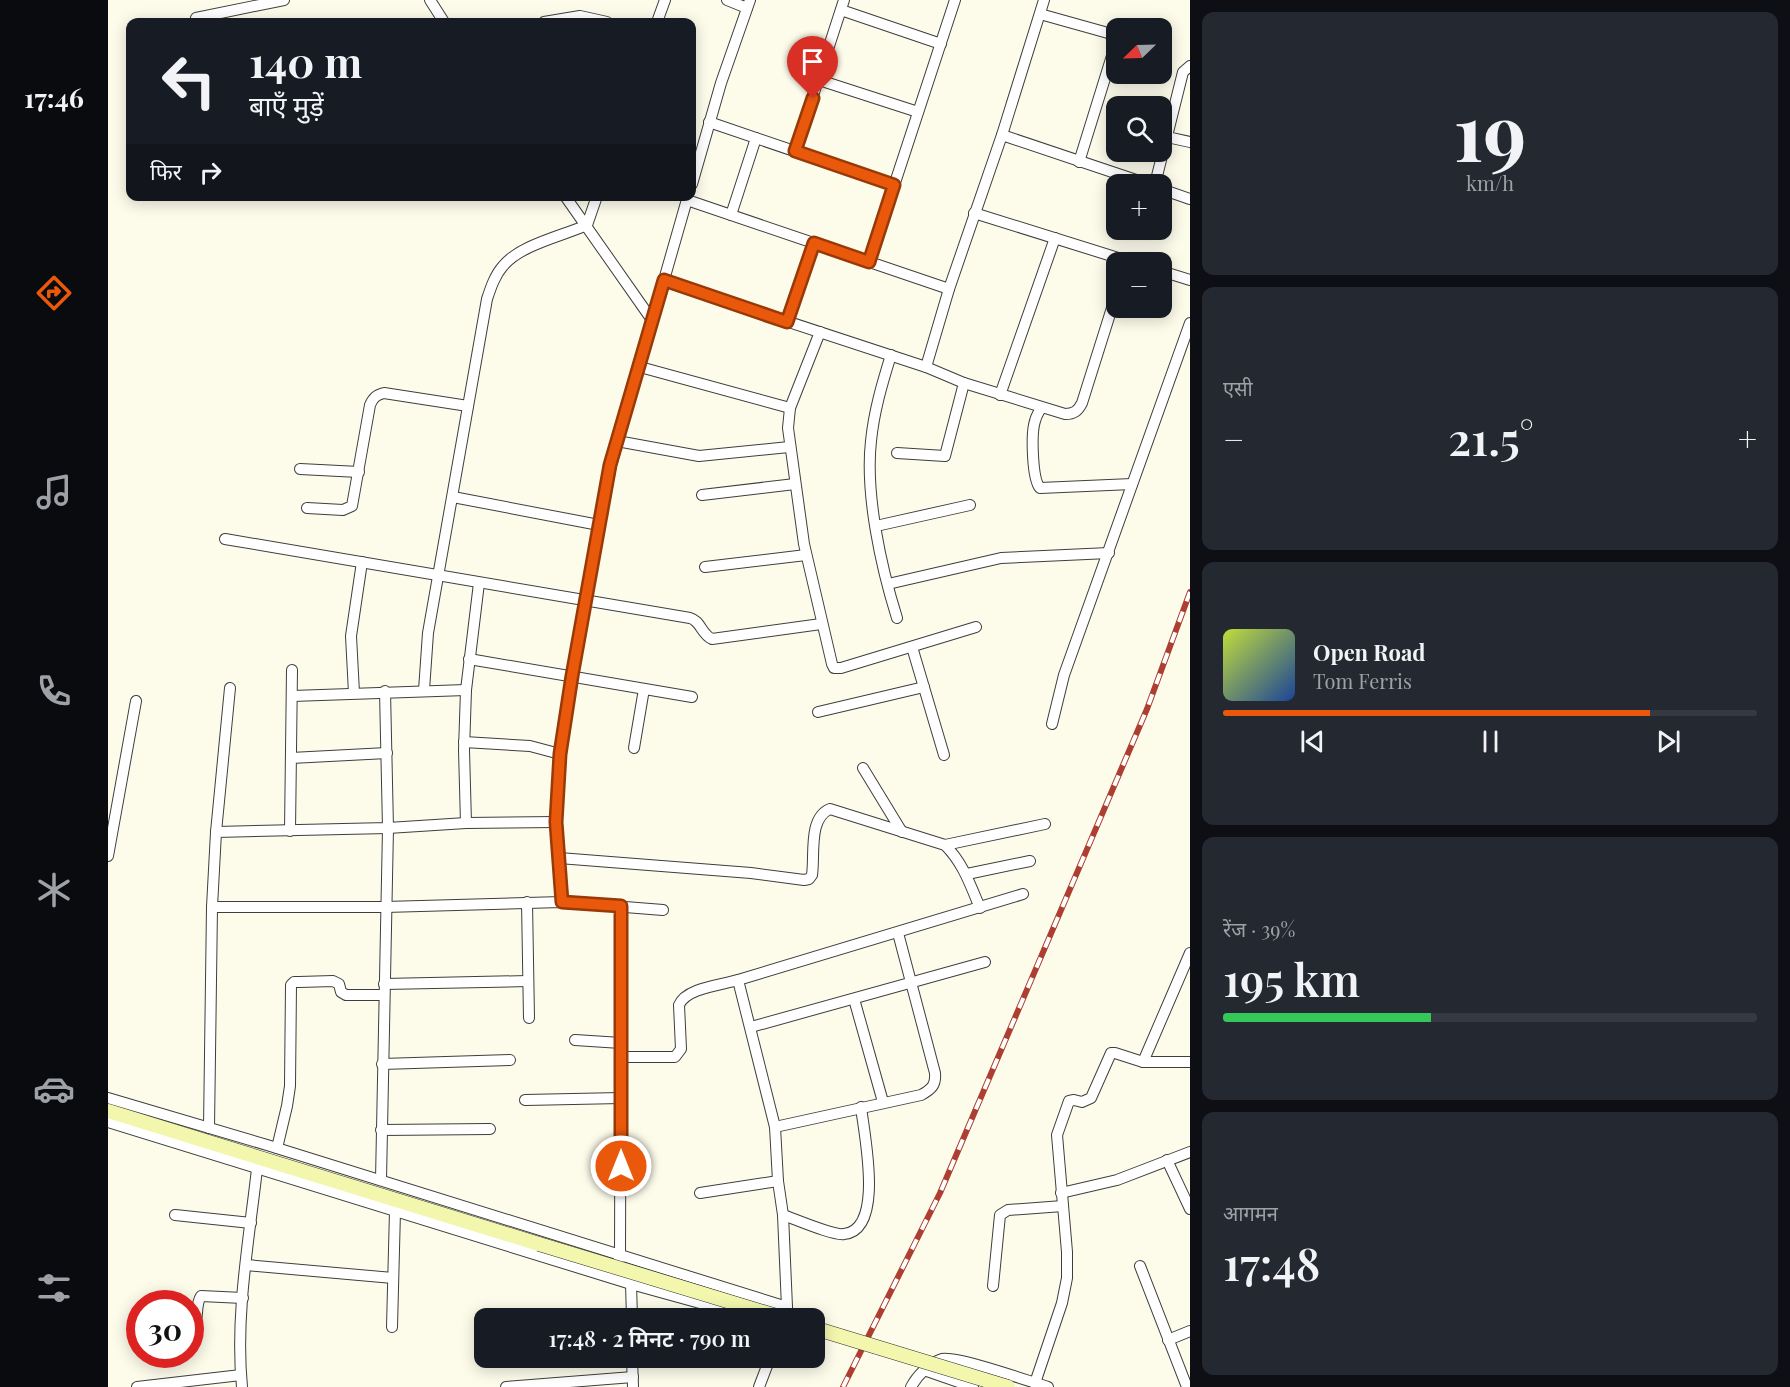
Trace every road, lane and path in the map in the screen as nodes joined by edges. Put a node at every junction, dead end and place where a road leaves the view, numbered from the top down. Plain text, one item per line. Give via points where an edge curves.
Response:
1 (284, 0) edge
2 (430, 0) edge
3 (664, 0) edge
4 (727, 0) edge
5 (955, 0) edge
6 (1044, 0) edge
7 (748, 4) edge
8 (229, 5) edge
9 (843, 5) edge
10 (1040, 14) junction
11 (196, 18) dead end
12 (441, 18) edge
13 (658, 18) edge
14 (941, 44) junction
15 (1190, 66) edge
16 (819, 80) junction
17 (918, 112) junction
18 (1172, 117) edge
19 (710, 122) junction
20 (1002, 135) junction
21 (756, 138) junction
22 (1172, 138) edge
23 (1190, 142) edge
24 (795, 151) junction
25 (1079, 162) junction
26 (696, 170) edge
27 (1117, 174) edge
28 (894, 185) junction
29 (1172, 193) edge
30 (1190, 199) edge
31 (569, 201) edge
32 (595, 201) edge
33 (687, 201) edge
34 (696, 201) edge
35 (974, 213) junction
36 (731, 215) junction
37 (587, 225) junction
38 (1055, 238) junction
39 (814, 243) junction
40 (1106, 255) edge
41 (869, 262) junction
42 (1172, 274) edge
43 (664, 280) junction
44 (1190, 280) edge
45 (949, 289) junction
46 (1108, 318) edge
47 (652, 320) junction
48 (787, 322) junction
49 (1190, 323) edge
50 (820, 332) junction
51 (891, 355) junction
52 (640, 367) junction
53 (926, 367) junction
54 (964, 383) junction
55 (1000, 395) junction
56 (468, 406) junction
57 (790, 408) junction
58 (1041, 408) junction
59 (617, 441) junction
60 (789, 447) junction
61 (897, 453) dead end
62 (300, 469) dead end
63 (359, 472) junction
64 (795, 484) junction
65 (1132, 484) junction
66 (702, 495) dead end
67 (453, 497) junction
68 (970, 505) dead end
69 (308, 508) dead end
70 (599, 525) junction
71 (876, 526) junction
72 (225, 539) dead end
73 (1109, 553) junction
74 (806, 555) junction
75 (362, 562) junction
76 (705, 567) dead end
77 (438, 575) junction
78 (479, 583) junction
79 (888, 584) junction
80 (586, 600) junction
81 (897, 618) dead end
82 (821, 624) junction
83 (976, 627) dead end
84 (912, 646) junction
85 (469, 659) junction
86 (292, 670) dead end
87 (572, 676) junction
88 (924, 687) junction
89 (230, 688) dead end
90 (644, 689) junction
91 (424, 690) junction
92 (466, 690) junction
93 (385, 691) junction
94 (354, 693) junction
95 (292, 696) junction
96 (692, 697) dead end
97 (136, 701) dead end
98 (818, 712) dead end
99 (1052, 723) dead end
100 (464, 742) junction
101 (634, 748) dead end
102 (387, 753) junction
103 (560, 754) junction
104 (944, 755) dead end
105 (291, 759) junction
106 (863, 768) dead end
107 (556, 822) junction
108 (466, 824) junction
109 (1045, 824) dead end
110 (388, 828) junction
111 (290, 831) junction
112 (216, 832) junction
113 (902, 832) junction
114 (945, 845) junction
115 (108, 856) edge
116 (559, 858) junction
117 (1030, 861) dead end
118 (966, 874) junction
119 (1023, 894) dead end
120 (527, 902) junction
121 (562, 902) junction
122 (621, 906) junction
123 (212, 907) junction
124 (385, 907) junction
125 (980, 908) junction
126 (663, 910) dead end
127 (898, 933) junction
128 (1190, 953) edge
129 (985, 962) dead end
130 (738, 980) junction
131 (528, 981) junction
132 (1178, 982) junction
133 (911, 983) junction
134 (1190, 987) edge
135 (384, 990) junction
136 (854, 999) junction
137 (529, 1018) dead end
138 (751, 1027) junction
139 (575, 1041) dead end
140 (621, 1043) junction
141 (621, 1057) junction
142 (510, 1060) dead end
143 (1143, 1062) junction
144 (1190, 1062) edge
145 (382, 1064) junction
146 (108, 1098) edge
147 (621, 1098) junction
148 (525, 1100) dead end
149 (883, 1102) junction
150 (861, 1107) junction
151 (108, 1111) edge
152 (108, 1122) edge
153 (775, 1127) junction
154 (209, 1128) junction
155 (490, 1129) dead end
156 (381, 1130) junction
157 (277, 1148) junction
158 (1190, 1152) edge
159 (1167, 1161) junction
160 (257, 1168) junction
161 (381, 1180) junction
162 (778, 1181) junction
163 (700, 1193) dead end
164 (1061, 1193) junction
165 (1063, 1206) junction
166 (1190, 1209) edge
167 (395, 1211) junction
168 (175, 1215) dead end
169 (783, 1215) junction
170 (251, 1223) junction
171 (620, 1256) junction
172 (246, 1265) junction
173 (1140, 1266) dead end
174 (612, 1277) junction
175 (393, 1278) junction
176 (631, 1284) junction
177 (993, 1286) dead end
178 (204, 1296) edge
179 (243, 1298) junction
180 (632, 1308) edge
181 (718, 1308) edge
182 (761, 1308) edge
183 (765, 1308) edge
184 (785, 1308) edge
185 (392, 1327) dead end
186 (825, 1331) edge
187 (1190, 1331) edge
188 (1168, 1340) junction
189 (766, 1368) edge
190 (924, 1371) junction
191 (241, 1375) junction
192 (633, 1382) edge
193 (1035, 1383) junction
194 (560, 1385) edge
195 (137, 1387) edge
196 (242, 1387) edge
197 (506, 1387) edge
198 (759, 1387) edge
199 (910, 1387) edge
200 (973, 1387) edge
201 (1008, 1387) edge
202 (1048, 1387) edge
203 (1187, 1387) edge

1 - 8 street
2 - 12 street
3 - 13 street
4 - 7 street
5 - 14 street
6 - 10 street
7 - 19 street
8 - 11 street
9 - 14 street
9 - 16 street
10 - 20 street
10 - 25 street via 1115,38
14 - 17 street
15 - 18 street via 1183,72
16 - 17 street
16 - 24 street
17 - 28 street
19 - 21 street
19 - 26 street
20 - 25 street
20 - 35 street
21 - 24 street
21 - 36 street
22 - 23 street
24 - 28 street
25 - 27 street
28 - 41 street
29 - 30 street
31 - 37 street
32 - 37 street
33 - 43 street
34 - 36 street
35 - 38 street
35 - 45 street
36 - 39 street
37 - 47 street
37 - 56 street via 517,254 498,272 487,299
38 - 40 street
38 - 55 street
39 - 41 street
39 - 48 street
41 - 45 street
42 - 44 street
43 - 47 street
43 - 48 street
45 - 53 street
46 - 58 street via 1078,409 1065,414
47 - 52 street
48 - 50 street
49 - 65 street
50 - 51 street
50 - 57 street
51 - 53 street
51 - 71 street via 870,443
52 - 57 street
52 - 59 street
53 - 54 street
54 - 55 street
54 - 61 street via 945,456
55 - 58 street
56 - 63 street via 378,394 370,405
56 - 67 street
57 - 60 street
58 - 65 street via 1033,430 1035,480 1040,488
59 - 60 street via 699,456
59 - 70 street
60 - 64 street
62 - 63 street
63 - 69 street via 352,506 343,510
64 - 66 street
64 - 74 street
65 - 73 street
67 - 70 street
67 - 77 street
68 - 71 street
70 - 80 street
71 - 79 street
72 - 75 street
73 - 79 street via 1001,558
73 - 99 street
74 - 76 street
74 - 82 street
75 - 77 street
75 - 94 street via 351,636
77 - 78 street
77 - 91 street
78 - 80 street
78 - 85 street
79 - 81 street
80 - 82 street via 695,619 712,639
80 - 87 street
82 - 84 street via 832,664 837,669
83 - 84 street
84 - 88 street
85 - 87 street
85 - 92 street
86 - 95 street
87 - 90 street
87 - 103 street
88 - 98 street
88 - 104 street
89 - 112 street
90 - 96 street
90 - 101 street
91 - 92 street
91 - 93 street
92 - 100 street
93 - 94 street
93 - 102 street
94 - 95 street
95 - 105 street
97 - 115 street
100 - 103 street via 522,745
100 - 108 street
102 - 105 street
102 - 110 street
103 - 107 street
105 - 111 street
106 - 113 street
107 - 108 street
107 - 116 street
108 - 110 street
109 - 114 street
110 - 111 street
110 - 124 street
111 - 112 street
112 - 123 street
113 - 114 street
113 - 116 street via 838,811 824,812 815,831 812,875 804,880
114 - 118 street
116 - 121 street
117 - 118 street
118 - 125 street
119 - 125 street
120 - 121 street
120 - 124 street
120 - 131 street
121 - 122 street
122 - 126 street
122 - 140 street
123 - 124 street
123 - 154 street
124 - 135 street
125 - 127 street
127 - 130 street
127 - 133 street
128 - 132 street
129 - 133 street
130 - 138 street
130 - 141 street via 692,992 682,999 678,1055
131 - 135 street
131 - 137 street
132 - 134 street
132 - 143 street
133 - 136 street
133 - 149 street via 936,1082 921,1095
135 - 145 street
135 - 157 street via 346,995 333,981 291,985 290,1086
136 - 138 street
136 - 149 street
138 - 153 street
139 - 140 street
140 - 141 street
141 - 147 street
142 - 145 street
143 - 144 street
143 - 164 street via 1111,1053 1091,1098 1069,1101 1057,1135
145 - 156 street
146 - 154 street
147 - 148 street
147 - 171 street
149 - 150 street
150 - 153 street
150 - 169 street via 870,1199 860,1225 843,1235
151 - 182 main road, bridge
152 - 160 street
153 - 162 street
154 - 157 street
155 - 156 street
156 - 161 street
157 - 161 street
158 - 159 street
159 - 164 street via 1103,1184
159 - 166 street
160 - 167 street
160 - 170 street
161 - 171 street
162 - 163 street
162 - 169 street
164 - 165 street
165 - 177 street via 1008,1210 1000,1215
165 - 193 street via 1067,1278
167 - 174 street
167 - 175 street
168 - 170 street
169 - 184 street
170 - 172 street
171 - 174 street
171 - 183 street
172 - 175 street
172 - 179 street
173 - 188 street
174 - 176 street
175 - 185 street
176 - 180 street
176 - 181 street
178 - 179 street
179 - 191 street
186 - 201 main road, bridge
187 - 188 street
188 - 203 street
189 - 198 street
190 - 193 street via 944,1359 963,1361
190 - 199 street
190 - 200 street
191 - 195 street
191 - 196 street
192 - 194 street
193 - 202 street
194 - 197 street

